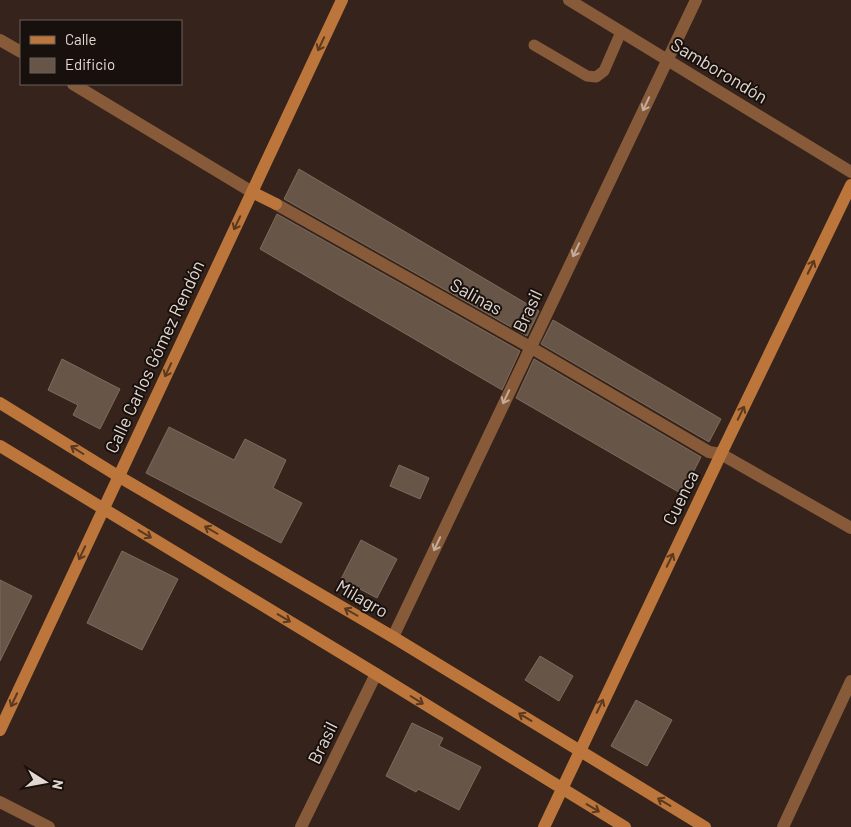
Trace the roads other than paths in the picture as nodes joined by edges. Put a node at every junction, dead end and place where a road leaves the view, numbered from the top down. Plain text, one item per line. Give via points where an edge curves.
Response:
1 (342, 0) edge
2 (569, 0) edge
3 (696, 0) edge
4 (621, 32) junction
5 (0, 40) edge
6 (534, 45) dead end
7 (20, 51) edge
8 (667, 60) junction
9 (75, 85) edge
10 (851, 172) edge
11 (851, 185) edge
12 (252, 192) junction
13 (276, 204) joint
14 (530, 347) junction
15 (0, 403) edge
16 (0, 446) edge
17 (715, 453) junction
18 (118, 476) junction
19 (103, 509) junction
20 (851, 528) edge
21 (393, 637) junction
22 (376, 674) junction
23 (851, 681) edge
24 (0, 730) edge
25 (580, 750) junction
26 (562, 789) junction
27 (0, 802) edge
28 (49, 827) edge
29 (302, 827) edge
30 (544, 827) edge
31 (625, 827) edge
32 (705, 827) edge
33 (783, 827) edge

1 -> 12 main road, Calle Carlos Gómez Rendón
2 - 4 street, Samborondón
3 - 8 street, Brasil
4 - 6 lane via 604,71 596,78
4 - 8 street, Samborondón
5 - 7 street
8 - 10 street, Samborondón
8 -> 14 street, Brasil
9 - 12 street
17 -> 11 main road, Cuenca
12 - 13 main road
12 -> 18 main road, Calle Carlos Gómez Rendón
13 - 14 street, Salinas
14 - 17 street, Salinas
14 -> 21 street, Brasil
18 -> 15 main road, Milagro
16 - 19 main road
17 - 20 street, Salinas
25 -> 17 main road, Cuenca
18 - 19 main road, Calle Carlos Gómez Rendón
21 -> 18 main road, Milagro
19 -> 22 main road
19 -> 24 main road, Calle Carlos Gómez Rendón
25 -> 21 main road, Milagro
22 -> 26 main road
22 - 29 street, Brasil
23 - 33 street
25 - 26 main road, Cuenca
32 -> 25 main road, Milagro
26 - 30 main road, Cuenca
26 -> 31 main road
27 - 28 street

